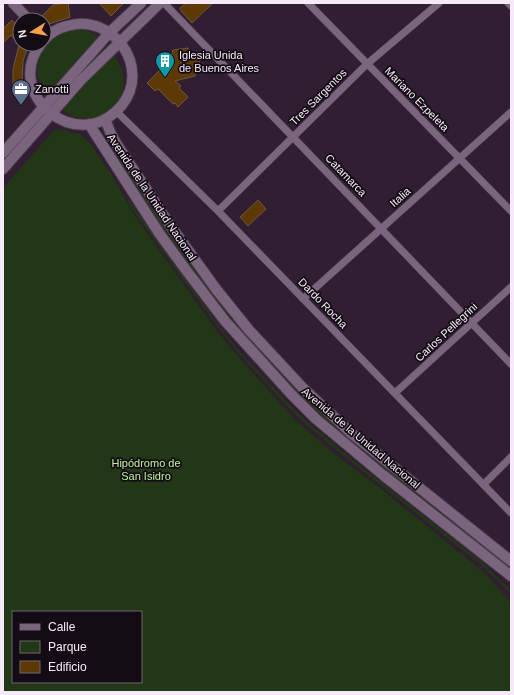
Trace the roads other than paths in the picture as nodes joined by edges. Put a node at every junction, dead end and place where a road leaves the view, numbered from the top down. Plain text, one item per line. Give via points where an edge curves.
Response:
1 (13, 3) edge
2 (141, 3) edge
3 (160, 3) edge
4 (164, 3) edge
5 (308, 3) edge
6 (438, 3) edge
7 (508, 3) edge
8 (511, 6) edge
9 (22, 12) edge
10 (110, 32) junction
11 (52, 34) edge
12 (120, 41) junction
13 (37, 52) edge
14 (367, 64) junction
15 (47, 110) junction
16 (116, 111) junction
17 (511, 112) edge
18 (105, 119) junction
19 (89, 124) junction
20 (294, 137) junction
21 (3, 153) edge
22 (460, 158) junction
23 (3, 168) edge
24 (218, 211) junction
25 (511, 211) edge
26 (381, 228) junction
27 (511, 287) edge
28 (303, 299) junction
29 (472, 323) junction
30 (511, 364) edge
31 (395, 393) junction
32 (511, 457) edge
33 (484, 484) junction
34 (511, 513) edge
35 (511, 561) edge
36 (511, 576) edge

1 - 9 main road
2 - 10 main road
3 - 12 main road
4 - 20 street, Catamarca
5 - 14 street, Mariano Ezpeleta
6 - 14 street, Tres Sargentos
7 - 8 street
10 - 11 main road via 94,25 76,24 62,27
10 - 12 main road
10 - 15 main road
12 - 15 main road
12 - 16 main road via 127,52 132,72 128,93
13 - 15 main road via 31,72 32,84 36,96
14 - 20 street, Tres Sargentos
14 - 22 street, Mariano Ezpeleta
15 - 19 main road via 62,121
15 - 21 main road
15 - 23 main road
16 - 18 main road
16 - 24 street, Dardo Rocha
17 - 22 street, Italia
18 - 19 main road
18 - 35 main road, Avenida de la Unidad Nacional via 116,143 170,225 249,330 302,387 345,428
19 - 36 main road, Avenida de la Unidad Nacional via 155,227 186,270 225,321 291,394 316,419 383,475
20 - 24 street, Tres Sargentos
20 - 26 street, Catamarca
22 - 25 street, Mariano Ezpeleta
22 - 26 street, Italia
24 - 28 street, Dardo Rocha
26 - 28 street, Italia
26 - 29 street, Catamarca
27 - 29 street, Carlos Pellegrini
28 - 31 street, Dardo Rocha
29 - 30 street, Catamarca
29 - 31 street, Carlos Pellegrini
31 - 33 street, Dardo Rocha
32 - 33 street
33 - 34 street, Dardo Rocha

